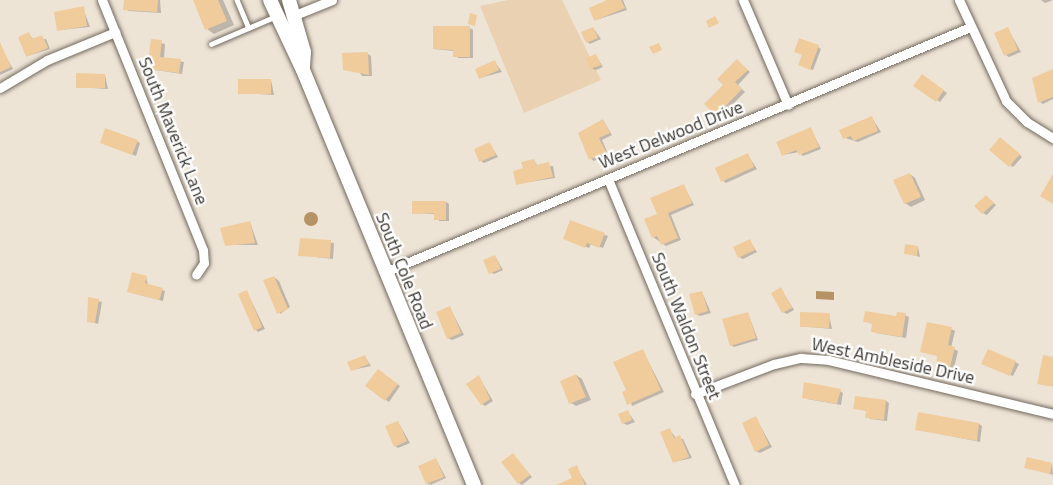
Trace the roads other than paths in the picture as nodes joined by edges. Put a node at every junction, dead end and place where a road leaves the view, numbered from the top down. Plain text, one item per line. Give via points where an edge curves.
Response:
1 (102, 0) edge
2 (237, 0) edge
3 (271, 0) edge
4 (289, 0) edge
5 (332, 0) edge
6 (743, 0) edge
7 (959, 0) edge
8 (295, 15) junction
9 (277, 16) junction
10 (970, 27) junction
11 (249, 28) junction
12 (115, 32) junction
13 (211, 44) dead end
14 (303, 70) junction
15 (0, 88) edge
16 (788, 105) junction
17 (1053, 138) edge
18 (608, 179) junction
19 (385, 272) junction
20 (195, 275) dead end
21 (695, 394) junction
22 (1053, 414) edge
23 (474, 485) edge
24 (735, 485) edge

1 - 12 street, South Maverick Lane
2 - 11 lane
3 - 8 main road, South Cole Road
3 - 9 main road, South Cole Road
4 - 8 main road, South Cole Road
5 - 8 street
6 - 16 street
7 - 10 street
8 - 14 main road, South Cole Road via 304,52
9 - 11 lane
9 - 14 main road, South Cole Road
10 - 16 street, West Delwood Drive
10 - 17 street via 1006,100 1027,122
11 - 13 lane
12 - 15 street via 47,60
12 - 20 street, South Maverick Lane via 203,250 204,263
14 - 19 main road, South Cole Road
16 - 18 street, West Delwood Drive
18 - 19 street, West Delwood Drive
18 - 21 street, South Waldon Street
19 - 23 main road, South Cole Road
21 - 22 street, West Ambleside Drive via 774,364 801,358 828,360
21 - 24 street, South Waldon Street

